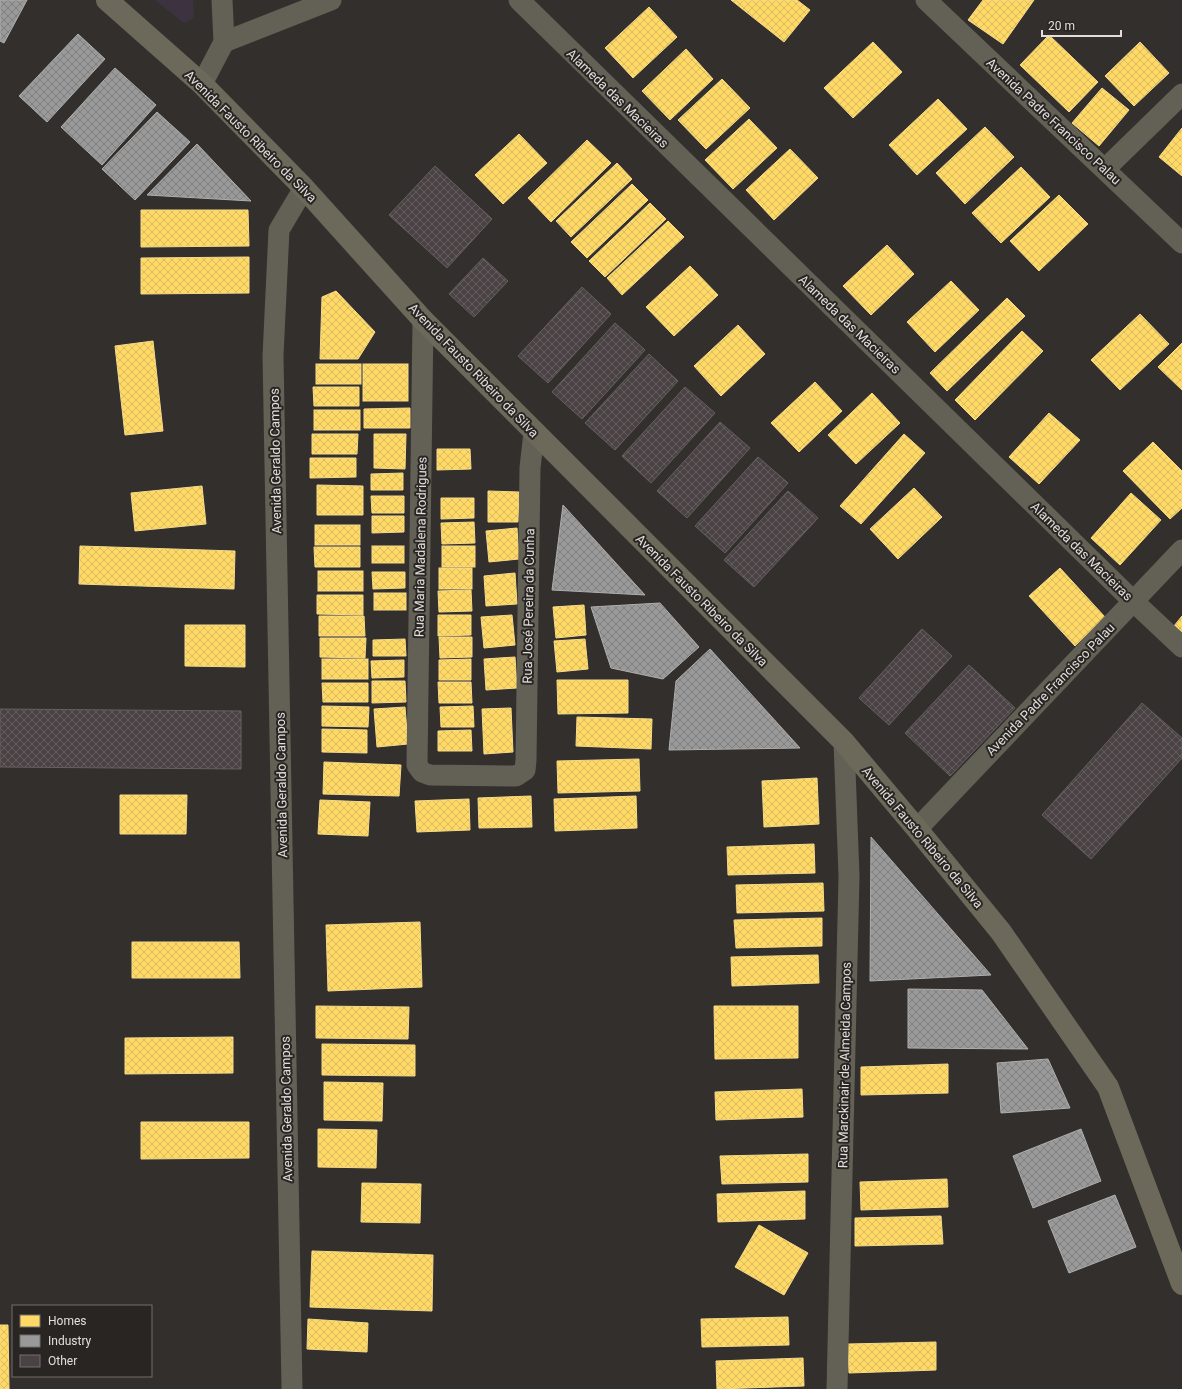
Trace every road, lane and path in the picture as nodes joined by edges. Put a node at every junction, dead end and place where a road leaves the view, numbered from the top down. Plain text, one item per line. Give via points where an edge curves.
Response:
1 (107, 0) edge
2 (222, 0) edge
3 (331, 0) edge
4 (519, 0) edge
5 (926, 0) edge
6 (224, 42) junction
7 (202, 84) junction
8 (1182, 94) edge
9 (1105, 169) junction
10 (304, 188) junction
11 (1182, 243) edge
12 (423, 320) junction
13 (534, 432) junction
14 (1182, 550) edge
15 (1133, 601) junction
16 (1182, 647) edge
17 (844, 742) junction
18 (516, 776) joint
19 (917, 829) junction
20 (1182, 1284) edge
21 (292, 1389) edge
22 (837, 1389) edge

1 - 7 main road, Avenida Fausto Ribeiro da Silva
2 - 6 street
3 - 6 street
4 - 15 street, Alameda das Macieiras
5 - 9 street, Avenida Padre Francisco Palau
6 - 7 street
7 - 10 main road, Avenida Fausto Ribeiro da Silva
8 - 9 street
9 - 11 street, Avenida Padre Francisco Palau
10 - 12 main road, Avenida Fausto Ribeiro da Silva
10 - 21 street, Avenida Geraldo Campos via 279,230 273,356
12 - 13 main road, Avenida Fausto Ribeiro da Silva
12 - 18 street, Rua Maria Madalena Rodrigues via 417,765 422,772 430,775
13 - 17 main road, Avenida Fausto Ribeiro da Silva
13 - 18 street, Rua José Pereira da Cunha via 530,468 526,760 525,770
14 - 15 street, Avenida Padre Francisco Palau
15 - 16 street, Alameda das Macieiras
15 - 19 street, Avenida Padre Francisco Palau
17 - 19 main road, Avenida Fausto Ribeiro da Silva
17 - 22 street, Rua Marckinair de Almeida Campos via 848,876
19 - 20 main road, Avenida Fausto Ribeiro da Silva via 1001,932 1108,1087

